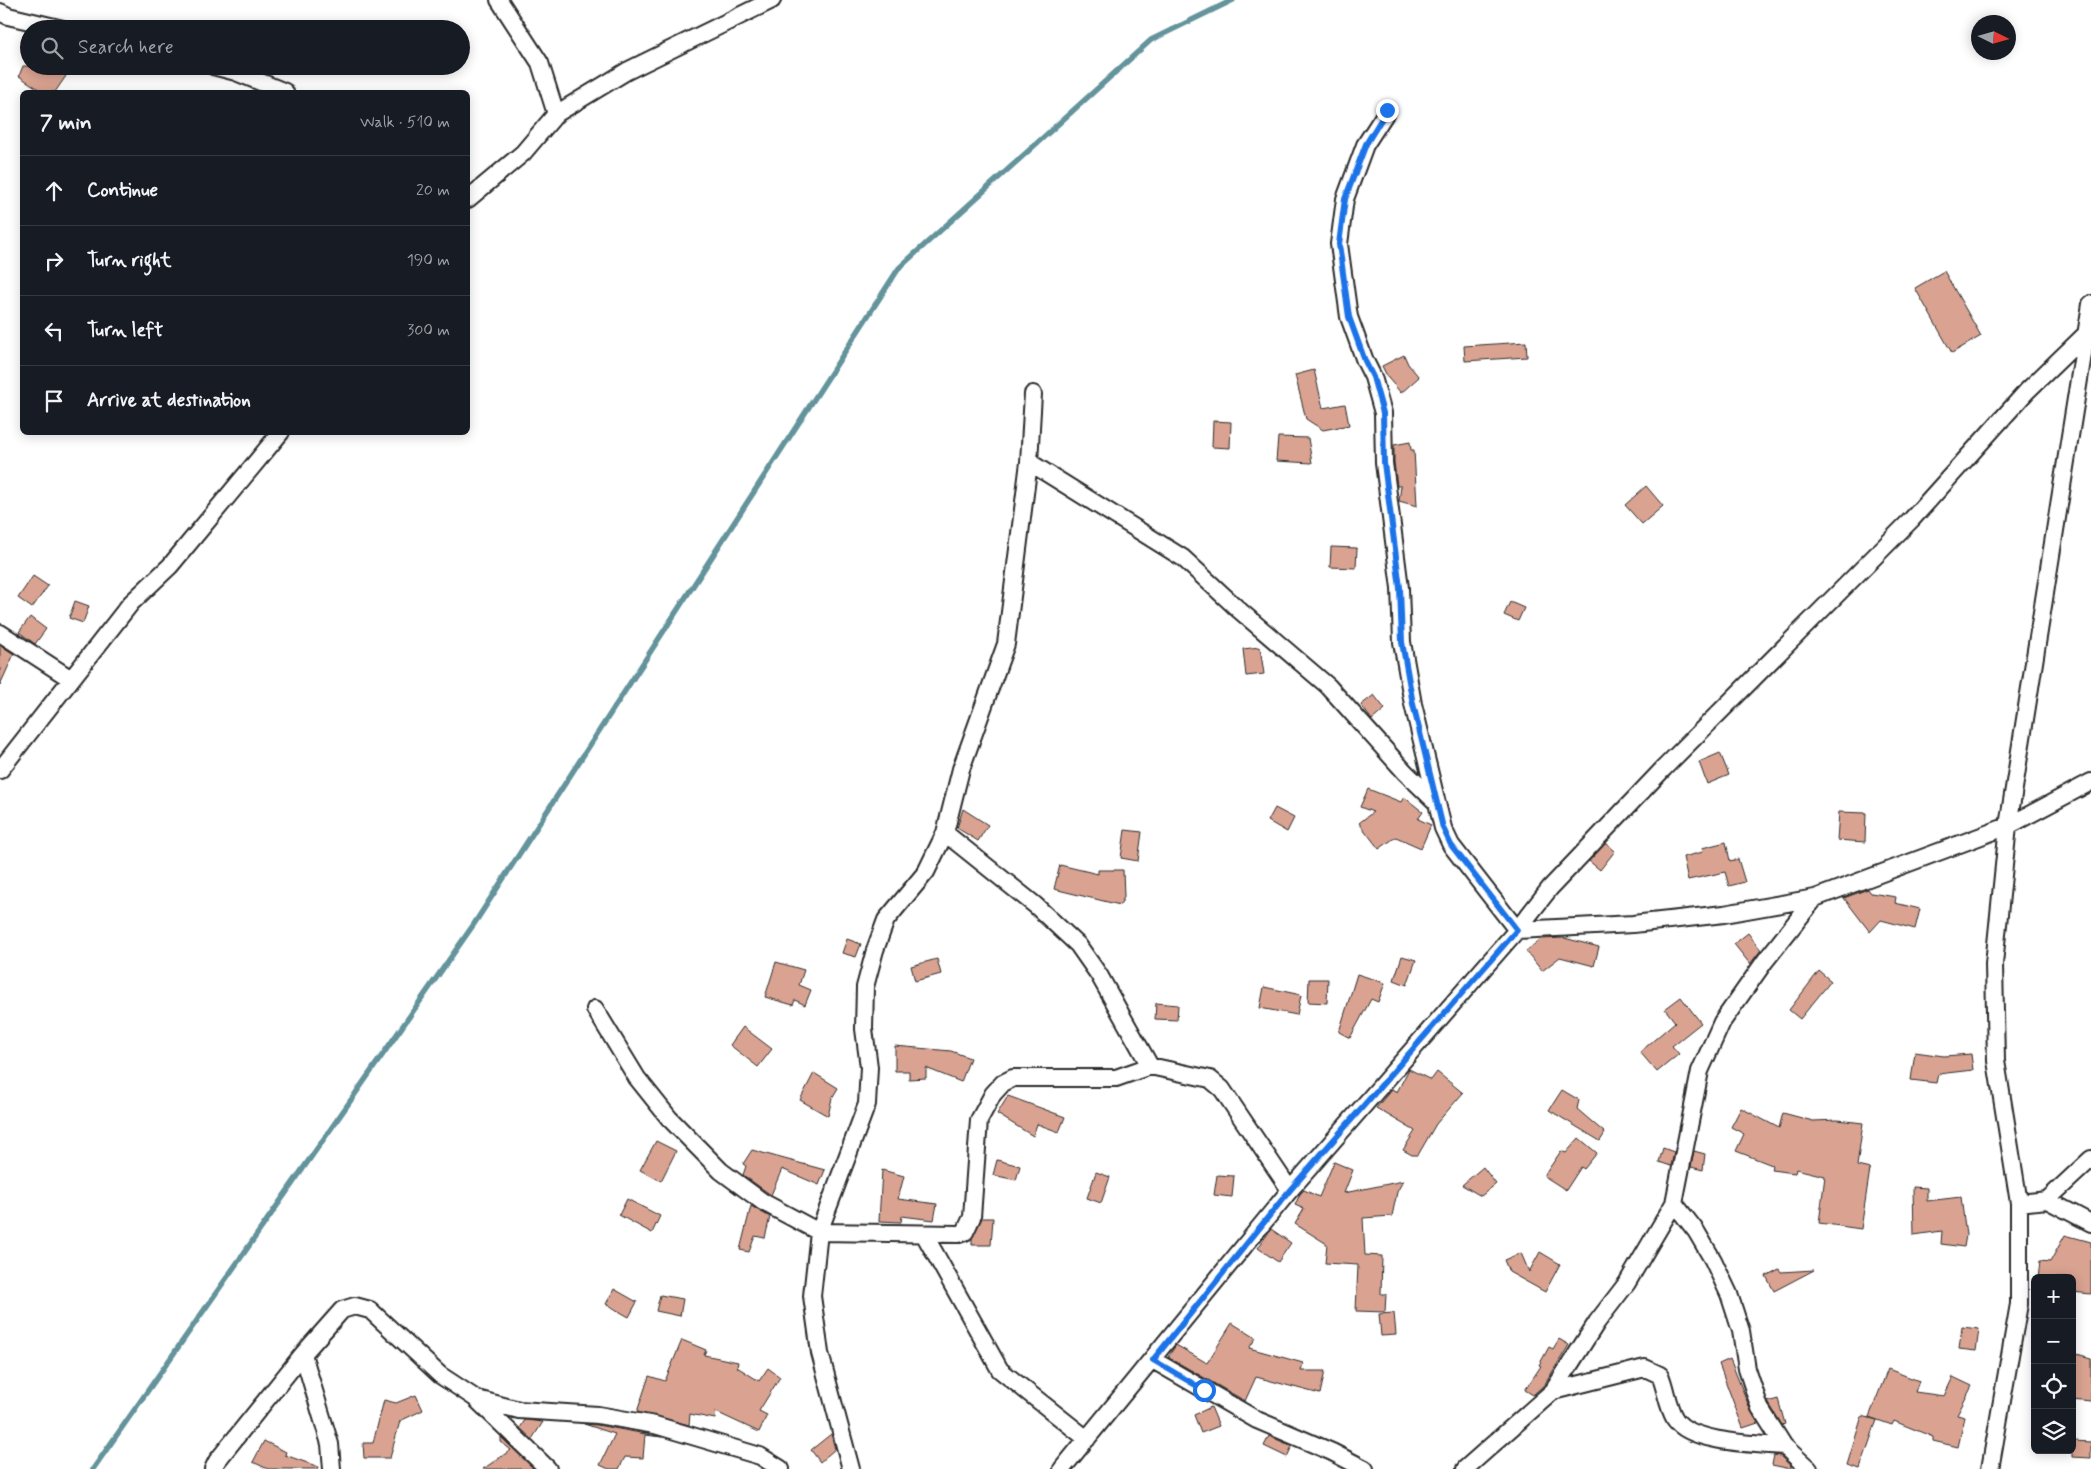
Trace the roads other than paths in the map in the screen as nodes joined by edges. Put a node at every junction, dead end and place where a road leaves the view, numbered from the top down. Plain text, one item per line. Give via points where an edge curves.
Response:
1 (499, 0) edge
2 (772, 0) edge
3 (0, 12) edge
4 (25, 20) edge
5 (243, 75) edge
6 (280, 90) edge
7 (1387, 110) dead end
8 (556, 114) junction
9 (470, 197) edge
10 (2091, 304) edge
11 (2087, 333) junction
12 (1033, 394) dead end
13 (279, 435) edge
14 (1029, 462) junction
15 (0, 633) edge
16 (72, 679) junction
17 (0, 770) edge
18 (2091, 782) edge
19 (1438, 804) junction
20 (2008, 826) junction
21 (945, 833) junction
22 (1815, 898) junction
23 (1517, 930) junction
24 (595, 1009) dead end
25 (1150, 1066) junction
26 (2091, 1159) edge
27 (1290, 1190) junction
28 (2047, 1200) junction
29 (1674, 1203) junction
30 (2019, 1203) junction
31 (2091, 1223) edge
32 (819, 1232) junction
33 (924, 1234) junction
34 (303, 1354) junction
35 (1153, 1360) junction
36 (1553, 1391) junction
37 (475, 1398) junction
38 (1088, 1439) junction
39 (1784, 1446) junction
40 (213, 1469) edge
41 (332, 1469) edge
42 (548, 1469) edge
43 (780, 1469) edge
44 (851, 1469) edge
45 (1062, 1469) edge
46 (1365, 1469) edge
47 (1465, 1469) edge
48 (1809, 1469) edge
49 (1990, 1469) edge

1 - 8 street via 540,62
2 - 8 street via 627,71
3 - 4 street
5 - 6 street
7 - 19 street via 1366,144 1345,199 1339,244 1349,317 1373,377 1383,413 1384,463 1400,588 1402,642 1413,704
8 - 9 street via 523,153
10 - 11 street
11 - 20 street
11 - 23 street via 2027,392 1912,519 1664,768 1550,888
12 - 14 street
13 - 16 street via 170,566 131,603
14 - 19 street via 1183,558 1328,686
14 - 21 street via 1006,644 961,769
15 - 16 street
16 - 17 street
18 - 20 street
19 - 23 street via 1451,845
20 - 22 street
20 - 30 street via 1994,964 1996,1061
21 - 25 street via 1035,905 1078,945 1099,975
21 - 32 street via 926,872 886,920 875,950 866,987 867,1104
22 - 23 street via 1724,914 1633,924
22 - 29 street via 1722,1022 1700,1071
23 - 27 street
24 - 32 street via 642,1085 721,1171 763,1202
25 - 27 street via 1210,1079 1222,1089
25 - 33 street via 1116,1078 1013,1078 1003,1083 979,1120 972,1217 965,1232
26 - 28 street
27 - 35 street
28 - 30 street
28 - 31 street
29 - 36 street via 1627,1283 1597,1322
29 - 39 street via 1713,1260 1729,1294 1760,1408
30 - 49 street via 2019,1304
32 - 33 street
32 - 44 street via 812,1296 820,1353
33 - 38 street via 1000,1370
34 - 37 street via 342,1310 355,1306 370,1310 440,1375
34 - 40 street
34 - 41 street via 330,1444
35 - 38 street
35 - 46 street via 1257,1420
36 - 39 street via 1645,1368 1660,1375 1673,1417 1681,1428 1732,1442
36 - 47 street
37 - 42 street
37 - 43 street via 519,1410 598,1416 655,1425 760,1456
38 - 45 street
39 - 48 street

